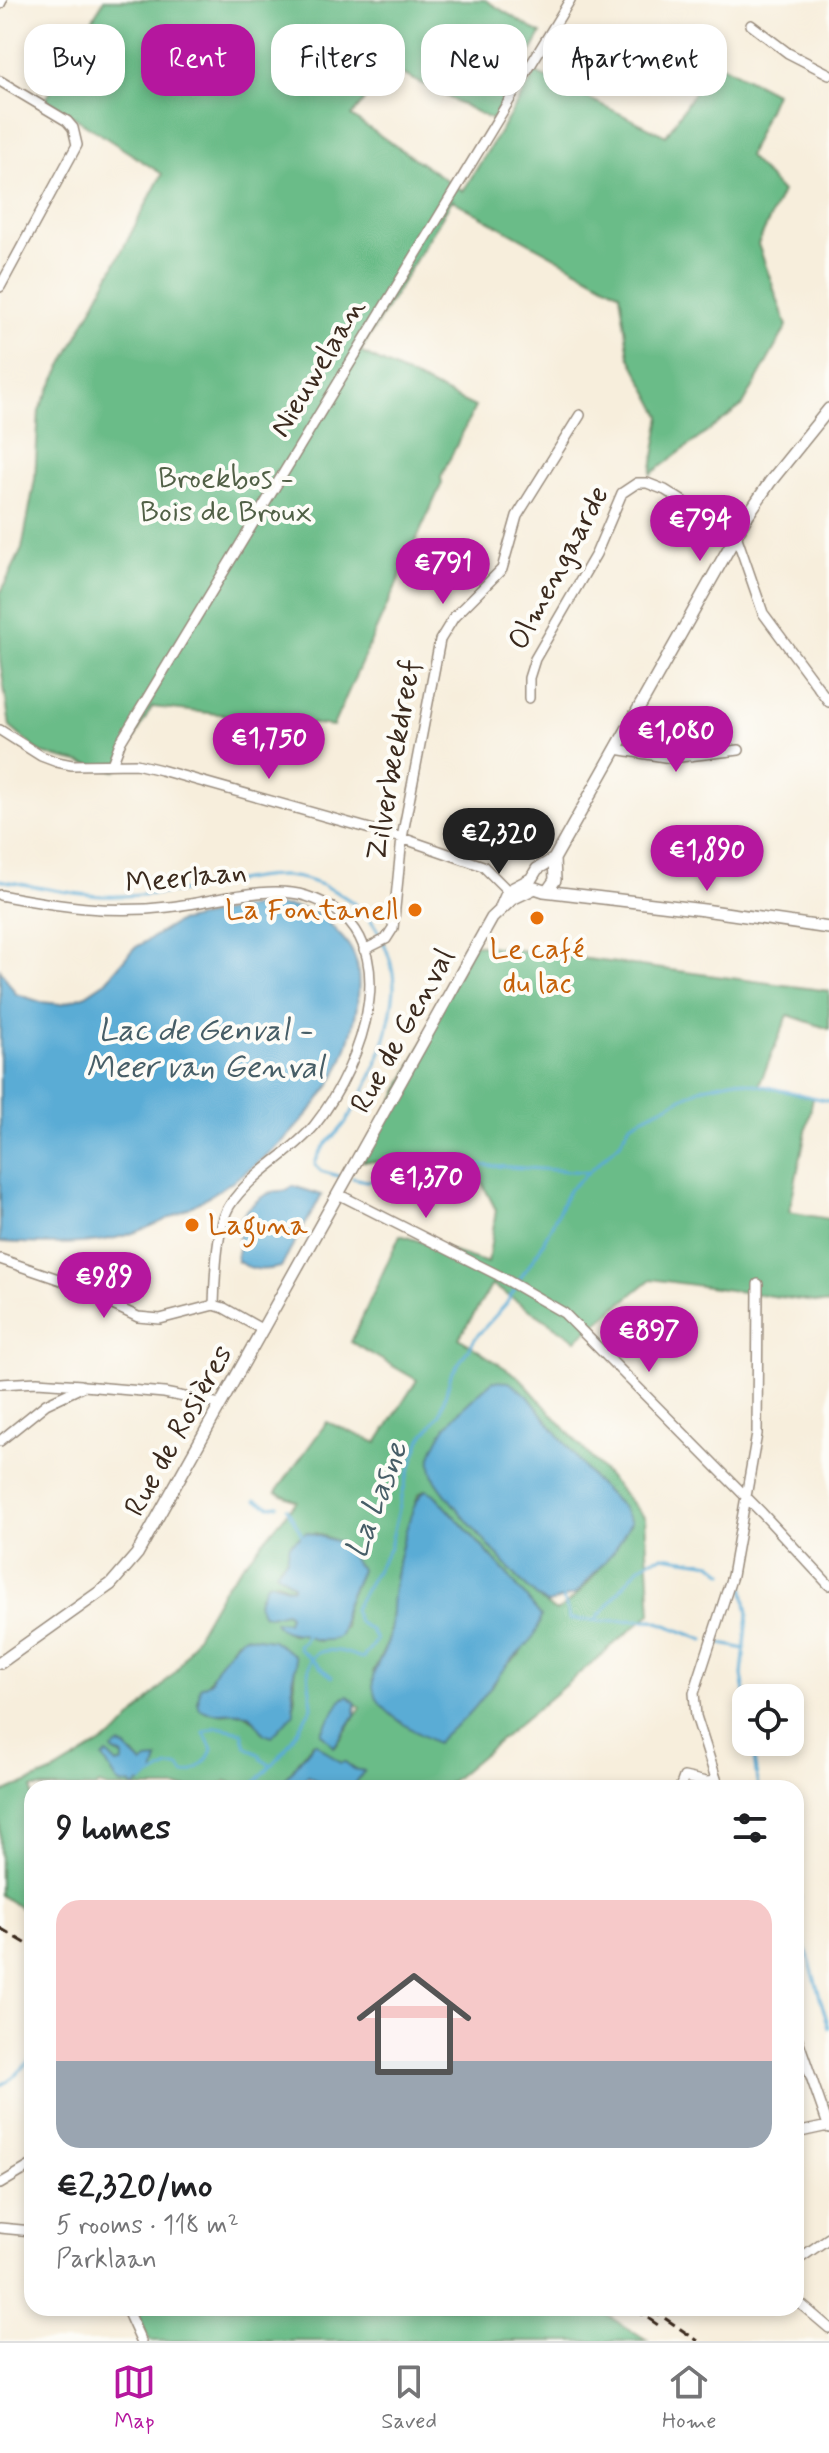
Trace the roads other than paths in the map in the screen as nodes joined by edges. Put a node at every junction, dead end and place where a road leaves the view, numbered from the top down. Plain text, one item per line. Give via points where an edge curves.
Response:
1 (570, 0) edge
2 (751, 25) dead end
3 (829, 74) edge
4 (0, 81) edge
5 (0, 287) edge
6 (829, 409) edge
7 (580, 415) dead end
8 (736, 535) junction
9 (529, 698) dead end
10 (829, 702) edge
11 (0, 730) edge
12 (616, 749) junction
13 (739, 750) dead end
14 (112, 764) junction
15 (402, 838) junction
16 (551, 873) junction
17 (538, 886) junction
18 (508, 891) junction
19 (0, 895) edge
20 (579, 895) junction
21 (500, 908) junction
22 (829, 928) edge
23 (364, 950) junction
24 (348, 1178) joint
25 (338, 1194) junction
26 (0, 1259) edge
27 (758, 1284) dead end
28 (214, 1305) junction
29 (263, 1330) junction
30 (0, 1384) edge
31 (84, 1386) junction
32 (220, 1404) junction
33 (0, 1441) edge
34 (746, 1496) junction
35 (829, 1585) edge
36 (0, 1663) edge
37 (716, 1780) edge
38 (804, 2057) edge
39 (828, 2127) edge
40 (804, 2132) edge
41 (24, 2170) edge
42 (0, 2184) edge
43 (0, 2228) edge
44 (24, 2230) edge
45 (829, 2238) edge
46 (804, 2255) edge
47 (804, 2307) edge
48 (130, 2316) edge
49 (829, 2328) edge
50 (141, 2341) edge

1 - 14 street, Nieuwelaan
2 - 3 street via 788,53
4 - 5 street via 67,121 77,145
6 - 8 street via 770,482
7 - 15 street, Zilverbeekdreef via 517,516 502,569 454,617 440,640
8 - 9 street, Olmengaarde via 655,485 628,488 535,659
8 - 10 street via 763,613
8 - 12 street
11 - 14 street via 57,762
12 - 13 street via 671,758
12 - 16 street
14 - 15 street via 176,773
15 - 18 street via 483,866
15 - 23 street, Zilverbeekdreef via 393,928 386,939
16 - 17 street
16 - 17 street via 537,869
16 - 20 street
17 - 18 street
17 - 20 street
17 - 21 street, Rue de Genval
18 - 21 street, Rue de Genval
19 - 23 street, Meerlaan via 121,910 289,893 326,904 359,937
20 - 22 street
21 - 24 street, Rue de Genval
23 - 28 street, Meerlaan via 371,982 368,1007 347,1077 311,1129 228,1207
24 - 25 street, Rue de Rosières
25 - 29 street, Rue de Rosières
25 - 34 street via 498,1275 574,1322
26 - 28 street via 61,1280 138,1317 160,1319
27 - 34 street via 759,1409
28 - 29 street
29 - 32 street, Rue de Rosières
30 - 31 street
31 - 32 street
31 - 33 street via 46,1404
32 - 36 street, Rue de Rosières via 123,1573
34 - 35 street
34 - 37 street via 724,1605 694,1693
38 - 39 street
39 - 40 street
41 - 42 street
43 - 44 street
45 - 46 street
47 - 49 street
48 - 50 street

